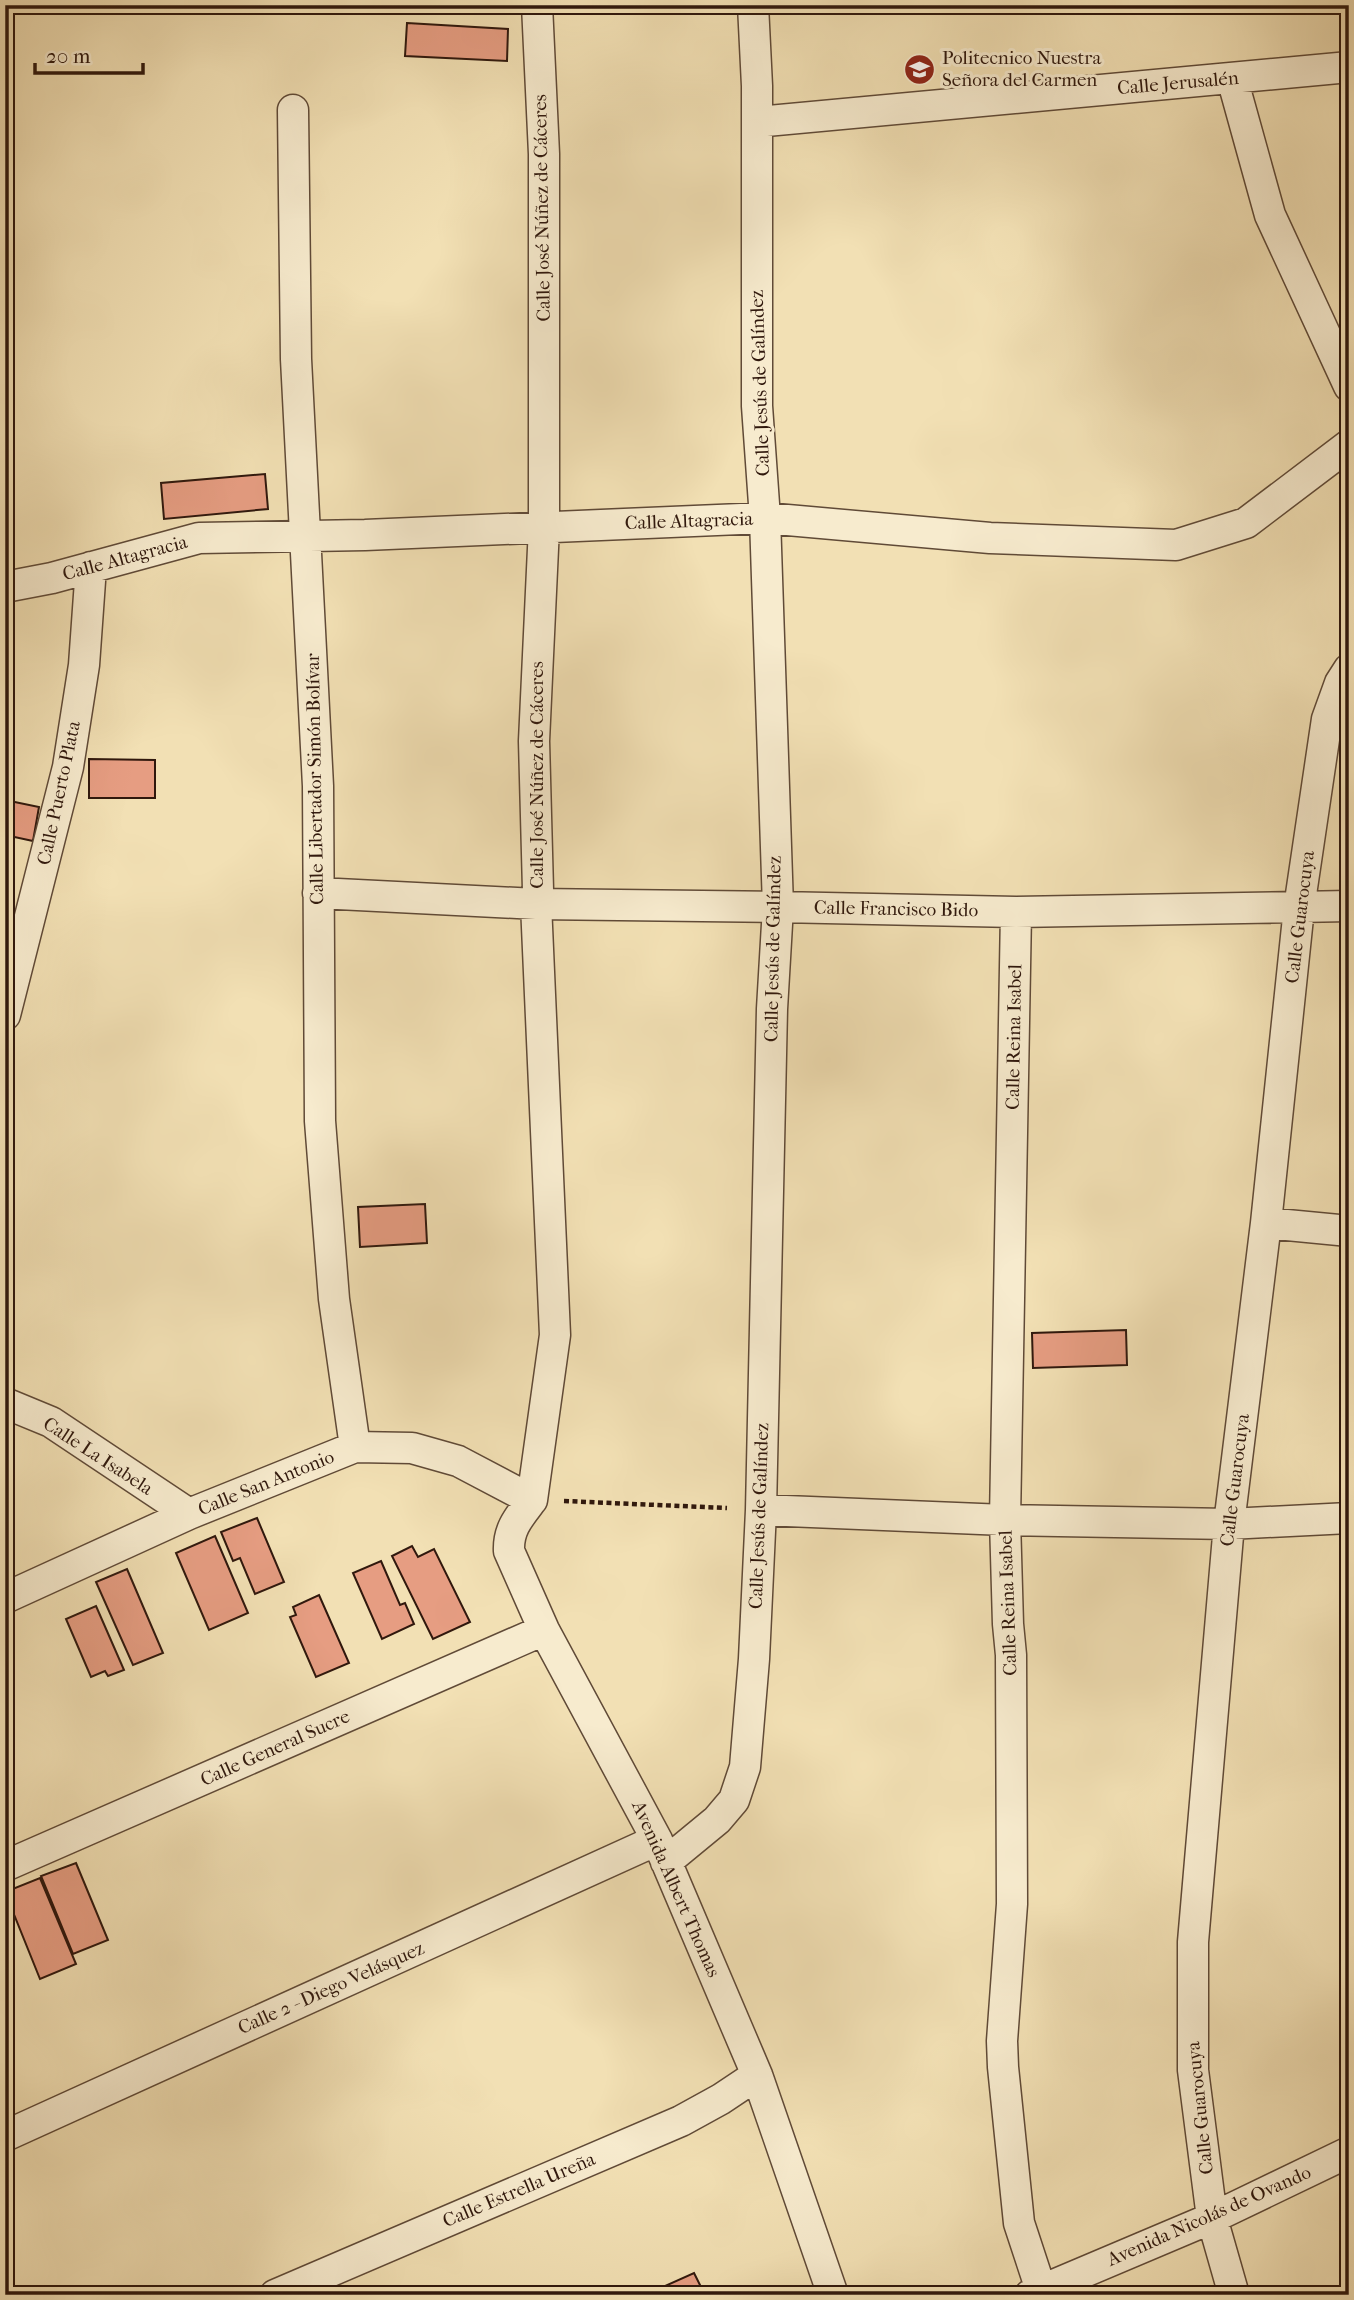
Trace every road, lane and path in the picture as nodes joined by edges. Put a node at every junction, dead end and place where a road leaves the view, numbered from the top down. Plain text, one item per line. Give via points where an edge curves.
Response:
1 (537, 5) edge
2 (753, 5) edge
3 (1349, 67) edge
4 (1232, 78) junction
5 (293, 110) dead end
6 (757, 122) junction
7 (1349, 386) edge
8 (1349, 445) edge
9 (765, 518) junction
10 (544, 527) junction
11 (304, 536) junction
12 (91, 567) junction
13 (5, 587) edge
14 (1349, 669) edge
15 (318, 893) junction
16 (536, 905) junction
17 (778, 906) junction
18 (1349, 906) edge
19 (1299, 908) junction
20 (1016, 912) junction
21 (5, 1015) edge
22 (1266, 1223) junction
23 (1349, 1231) edge
24 (5, 1403) edge
25 (355, 1447) junction
26 (532, 1500) junction
27 (761, 1510) junction
28 (189, 1514) junction
29 (1349, 1518) edge
30 (1004, 1520) junction
31 (1229, 1524) junction
32 (5, 1598) edge
33 (544, 1630) junction
34 (662, 1851) junction
35 (5, 1866) edge
36 (757, 2075) junction
37 (5, 2136) edge
38 (1349, 2152) edge
39 (1212, 2218) junction
40 (1036, 2292) edge
41 (275, 2295) edge
42 (833, 2295) edge
43 (1234, 2295) edge

1 - 10 street, Calle José Núñez de Cáceres via 544,154
2 - 6 street, Calle Jesús de Galíndez
3 - 4 street, Calle Jerusalén
4 - 6 street, Calle Jerusalén
4 - 7 street via 1270,215
5 - 11 street, Calle Libertador Simón Bolívar
6 - 9 street, Calle Jesús de Galíndez via 757,406
8 - 9 street, Calle Altagracia via 1246,523 1176,545 990,538
9 - 10 street, Calle Altagracia
9 - 17 street, Calle Jesús de Galíndez
10 - 11 street, Calle Altagracia
10 - 16 street, Calle José Núñez de Cáceres via 534,741
11 - 12 street, Calle Altagracia via 199,538
11 - 15 street, Calle Libertador Simón Bolívar via 318,786
12 - 13 street, Calle Altagracia
12 - 21 street, Calle Puerto Plata via 84,665 68,767
14 - 19 street, Calle Guarocuya via 1328,719
15 - 16 street, Calle Francisco Bido
15 - 25 street, Calle Libertador Simón Bolívar via 320,1121 334,1298
16 - 17 street, Calle Francisco Bido
16 - 26 street, Calle José Núñez de Cáceres via 555,1335
17 - 20 street, Calle Francisco Bido
17 - 27 street, Calle Jesús de Galíndez
18 - 19 street, Calle Francisco Bido
19 - 20 street, Calle Francisco Bido
19 - 22 street, Calle Guarocuya
20 - 30 street, Calle Reina Isabel
22 - 23 street
22 - 31 street, Calle Guarocuya
24 - 28 street, Calle La Isabela via 51,1422
25 - 26 street, Calle San Antonio via 412,1448 458,1461
25 - 28 street, Calle San Antonio
26 - 27 path
26 - 33 street, Avenida Albert Thomas via 508,1537 509,1551
27 - 30 street
27 - 34 street, Calle Jesús de Galíndez via 745,1766 734,1800 717,1820
28 - 32 street, Calle San Antonio
29 - 31 street
30 - 31 street
30 - 40 street, Calle Reina Isabel via 1011,1655 1012,1904 1003,2067 1019,2223
31 - 39 street, Calle Guarocuya via 1193,1942 1193,2070
33 - 34 street, Avenida Albert Thomas
33 - 35 street, Calle General Sucre
34 - 36 street, Avenida Albert Thomas
34 - 37 street, Calle 2 - Diego Velásquez
36 - 41 street, Calle Estrella Ureña via 681,2120
36 - 42 street, Avenida Albert Thomas
38 - 39 street, Avenida Nicolás de Ovando
39 - 40 street, Avenida Nicolás de Ovando
39 - 43 street, Calle Guarocuya

